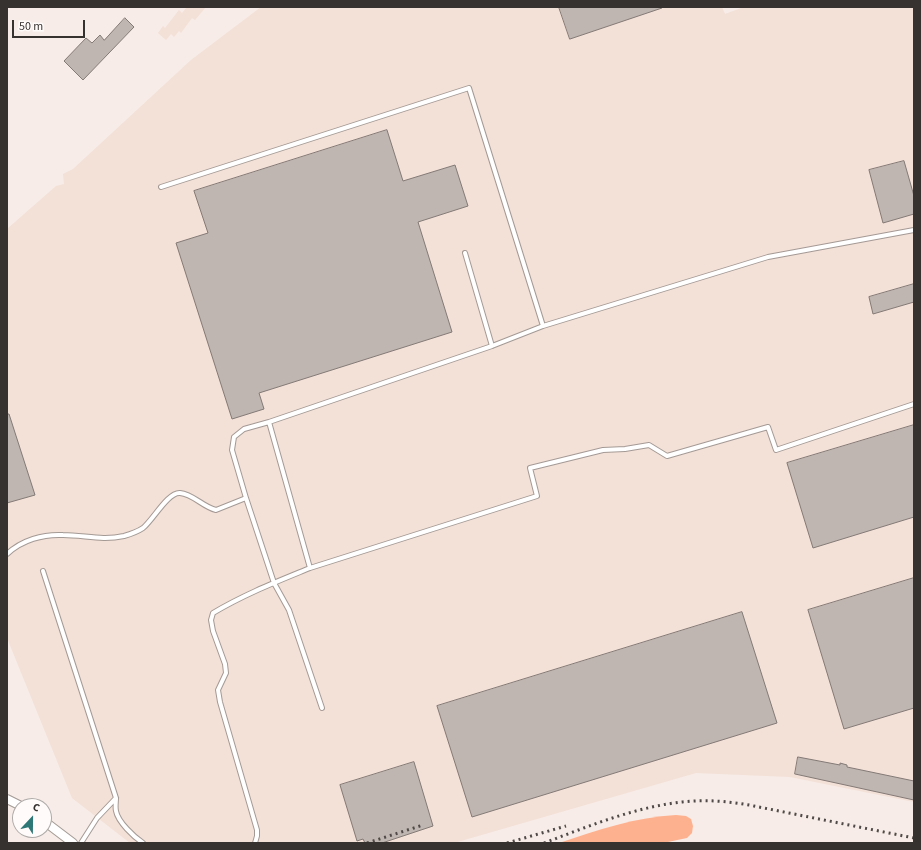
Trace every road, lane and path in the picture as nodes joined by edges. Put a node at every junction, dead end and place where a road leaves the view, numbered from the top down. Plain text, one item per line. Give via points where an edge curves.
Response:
1 (161, 187) dead end
2 (914, 230) edge
3 (465, 253) dead end
4 (543, 326) junction
5 (492, 346) junction
6 (914, 404) edge
7 (269, 422) junction
8 (246, 498) junction
9 (7, 554) edge
10 (310, 568) junction
11 (43, 571) dead end
12 (274, 582) junction
13 (322, 708) dead end
14 (116, 798) junction
15 (52, 827) edge
16 (73, 843) edge
17 (81, 843) edge
18 (143, 843) edge
19 (255, 843) edge

1 - 4 lane via 469,88
2 - 4 lane via 768,257
3 - 5 lane
4 - 5 lane
5 - 7 lane
6 - 10 lane via 776,450 768,428 667,456 649,445 603,450 530,468 536,496
7 - 8 lane via 244,429 234,437 232,450
7 - 10 lane
8 - 9 lane via 216,510 179,493 171,496 150,522 135,533 113,538 63,535 38,538 24,542
8 - 12 lane
10 - 12 lane
11 - 14 lane
12 - 13 lane via 289,610
12 - 19 lane via 213,613 211,620 226,673 218,690 220,702 257,830
14 - 17 lane via 97,818
14 - 18 lane via 119,818
15 - 16 street

